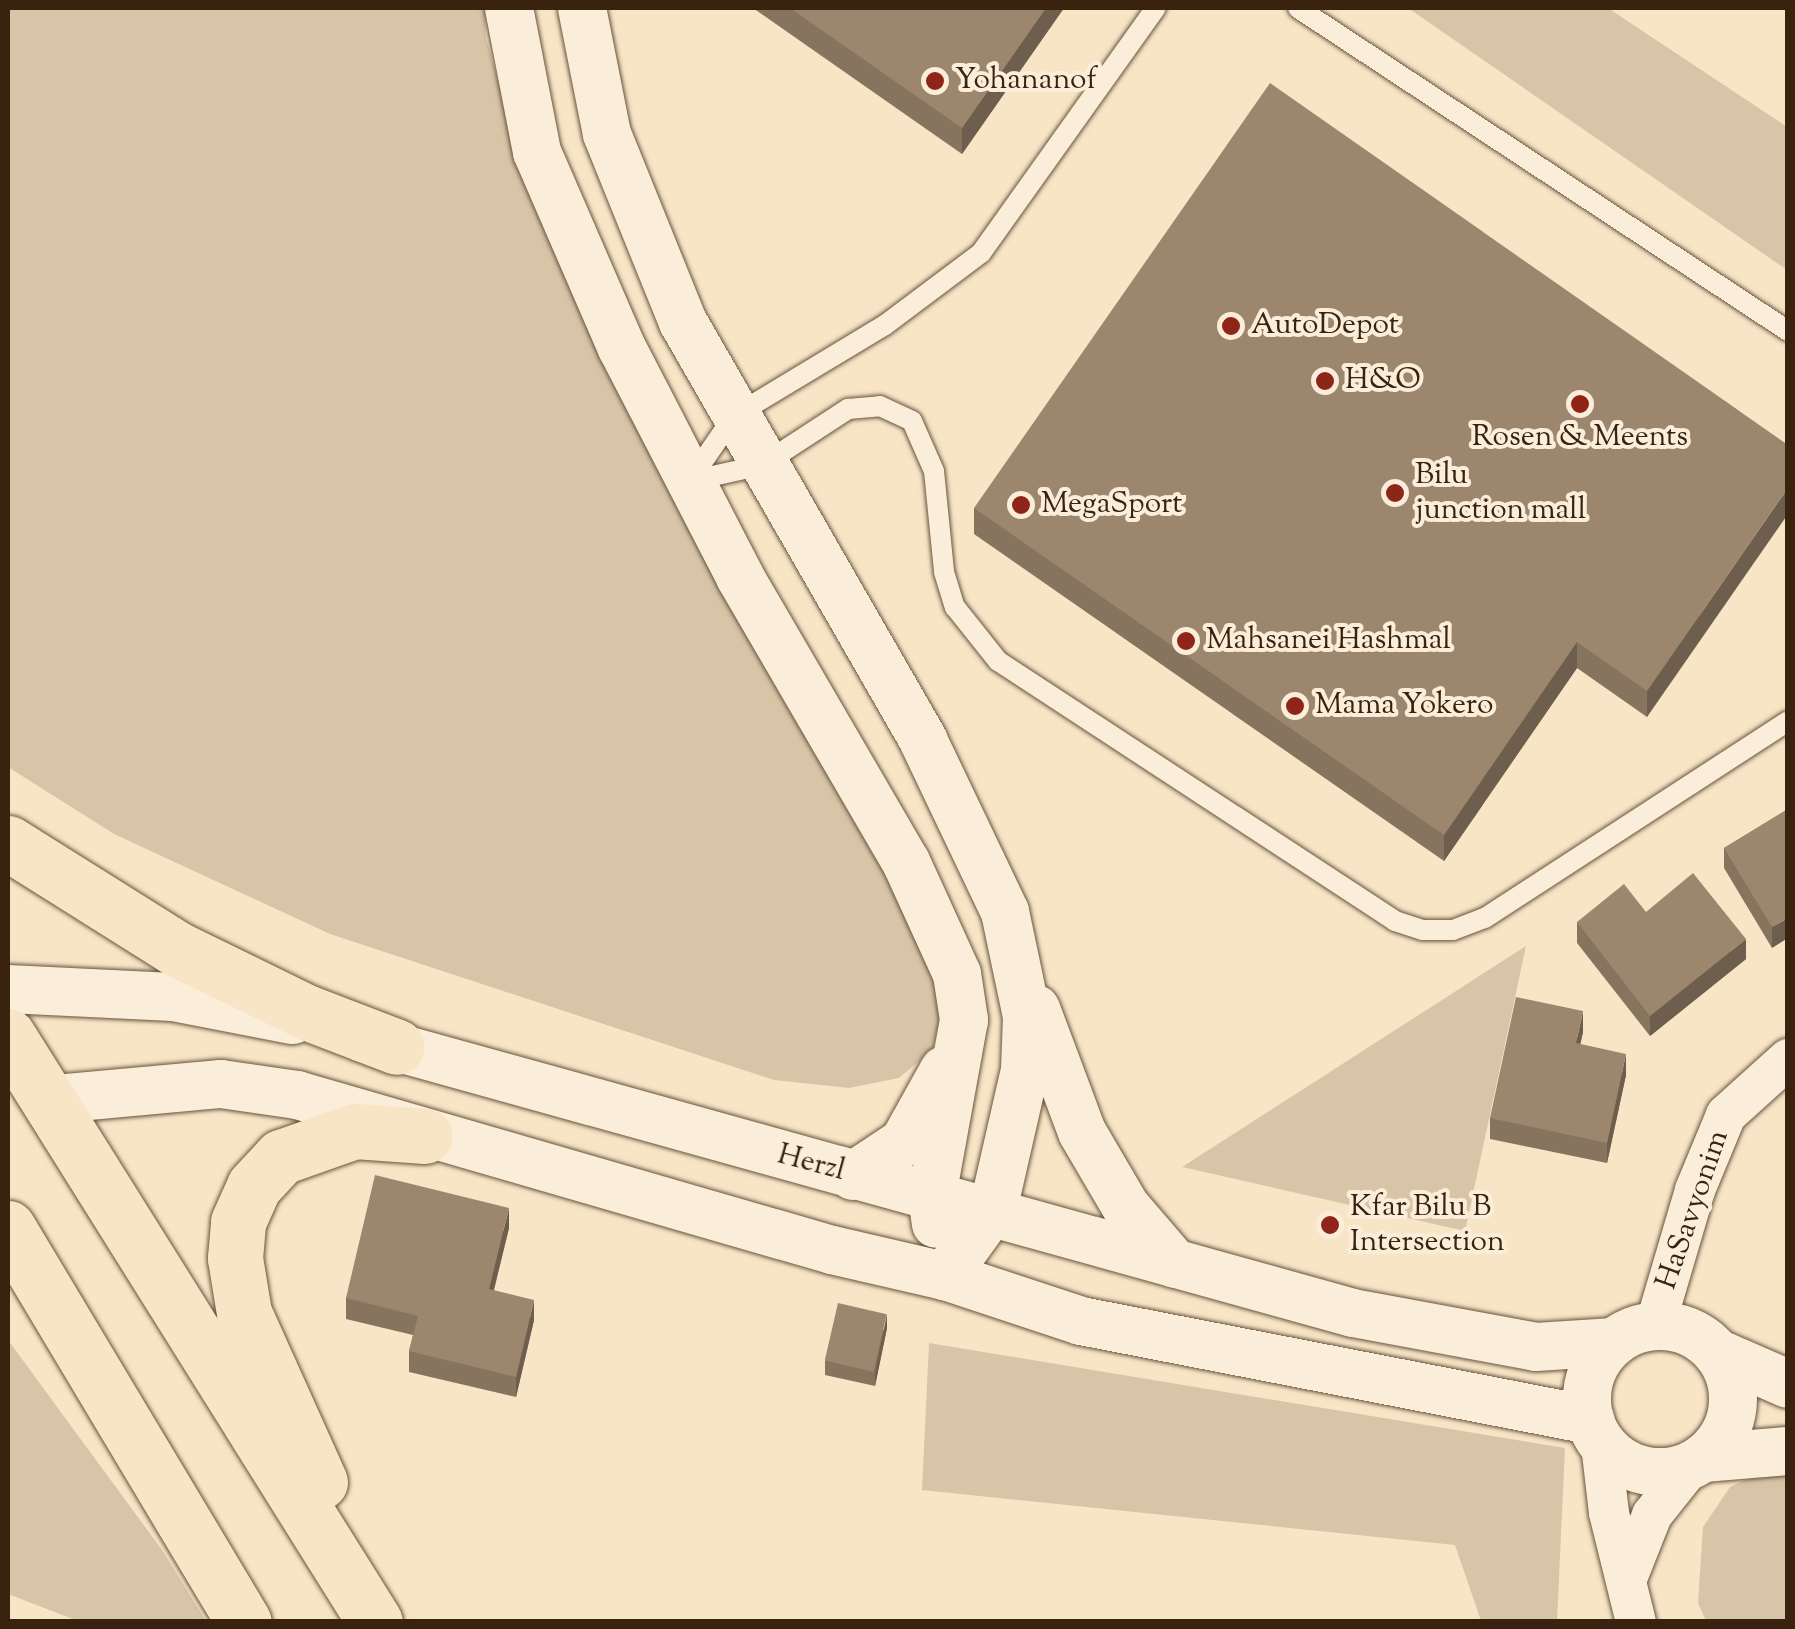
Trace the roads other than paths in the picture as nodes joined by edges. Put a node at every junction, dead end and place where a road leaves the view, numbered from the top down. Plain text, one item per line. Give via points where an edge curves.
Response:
1 (509, 8) edge
2 (582, 8) edge
3 (1156, 8) edge
4 (1298, 8) edge
5 (1788, 331) edge
6 (734, 416) junction
7 (762, 465) junction
8 (688, 482) junction
9 (1788, 720) edge
10 (8, 843) edge
11 (1020, 967) junction
12 (8, 990) edge
13 (964, 1020) junction
14 (8, 1036) edge
15 (397, 1048) junction
16 (1788, 1059) edge
17 (45, 1100) junction
18 (425, 1136) junction
19 (854, 1176) junction
20 (932, 1196) junction
21 (993, 1210) junction
22 (8, 1228) edge
23 (1177, 1266) junction
24 (944, 1276) junction
25 (8, 1300) edge
26 (1634, 1334) junction
27 (1718, 1353) junction
28 (1788, 1384) edge
29 (118, 1407) junction
30 (1596, 1432) junction
31 (1788, 1452) edge
32 (1697, 1462) junction
33 (1628, 1576) junction
34 (244, 1622) edge
35 (379, 1622) edge
36 (1636, 1622) edge

1 - 8 street via 537,152
2 - 6 street via 606,134 638,221
3 - 6 lane via 981,253 885,325
4 - 5 lane
6 - 7 street
6 - 8 lane
7 - 8 lane
7 - 9 lane via 848,409 880,406 912,421 934,471 944,572 955,607 998,661 1387,916 1423,930 1453,930 1485,918
7 - 11 street via 922,740 1005,912
8 - 13 street via 906,862 958,974
10 - 15 highway via 177,949
11 - 21 street via 1024,1070
11 - 23 street via 1082,1132 1126,1207
12 - 15 street, Herzl via 172,997
13 - 19 street via 904,1142
13 - 20 street
14 - 17 highway
15 - 19 street, Herzl
16 - 26 street, HaSavyonim via 1726,1115
17 - 18 street via 221,1084 297,1095
17 - 35 highway
18 - 24 street
18 - 35 highway via 355,1132 281,1156 254,1186 238,1222 234,1258 244,1313
19 - 20 street, Herzl
20 - 21 street, Herzl
20 - 24 street
21 - 23 street, Herzl
21 - 24 street
22 - 29 highway
23 - 26 street, Herzl via 1536,1347
24 - 30 street via 1133,1334
25 - 29 highway
26 - 27 street via 1686,1330
26 - 30 street via 1590,1378
27 - 28 street
27 - 32 street via 1733,1397 1720,1442
29 - 34 highway
30 - 32 street via 1642,1471
30 - 33 street
31 - 32 street
32 - 33 street via 1652,1515
33 - 36 street

